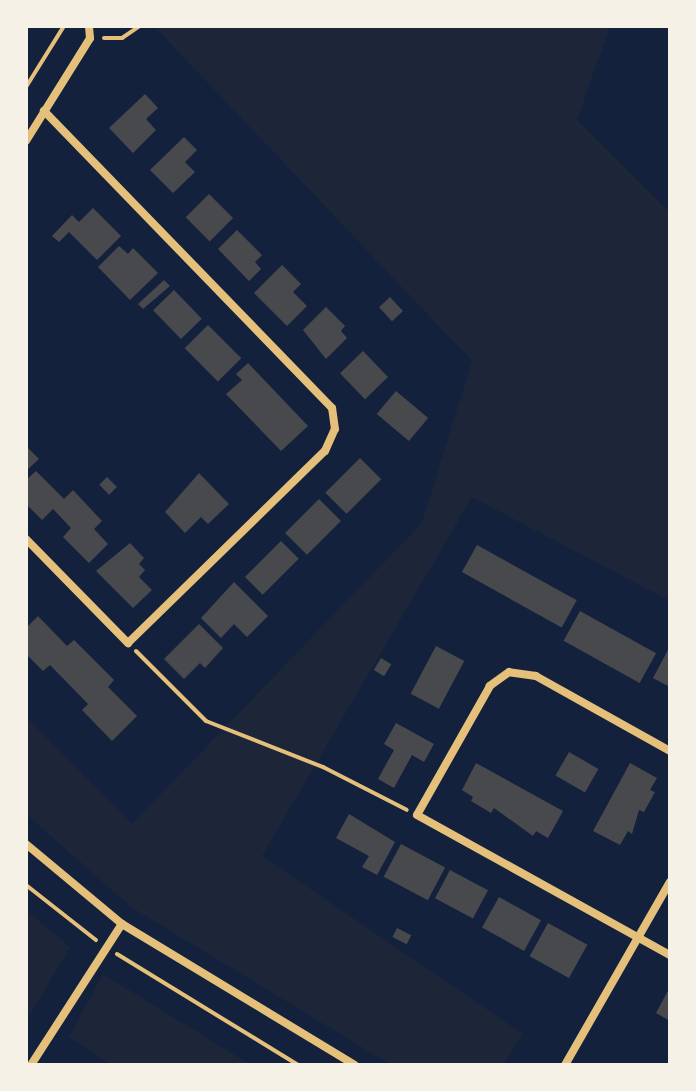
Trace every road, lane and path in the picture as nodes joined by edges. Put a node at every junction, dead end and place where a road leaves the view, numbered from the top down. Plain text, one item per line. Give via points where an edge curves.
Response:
1 (64, 26) edge
2 (89, 26) edge
3 (140, 26) edge
4 (90, 38) junction
5 (26, 87) edge
6 (44, 111) junction
7 (26, 141) edge
8 (26, 539) edge
9 (128, 643) junction
10 (670, 751) edge
11 (417, 815) junction
12 (26, 844) edge
13 (670, 882) edge
14 (26, 885) edge
15 (122, 924) junction
16 (639, 937) junction
17 (106, 947) junction
18 (670, 955) edge
19 (31, 1065) edge
20 (298, 1065) edge
21 (355, 1065) edge
22 (565, 1065) edge

1 - 5 path
2 - 4 street
3 - 4 path via 122,38
4 - 6 street
6 - 7 street
6 - 9 street via 332,408 335,429 325,451
8 - 9 street
9 - 11 path via 206,721 323,767
10 - 11 street via 536,676 509,672 490,686
11 - 16 street
12 - 15 street
13 - 16 street
14 - 17 path
15 - 17 street
15 - 21 street
16 - 18 street
16 - 22 street
17 - 19 street
17 - 20 path

